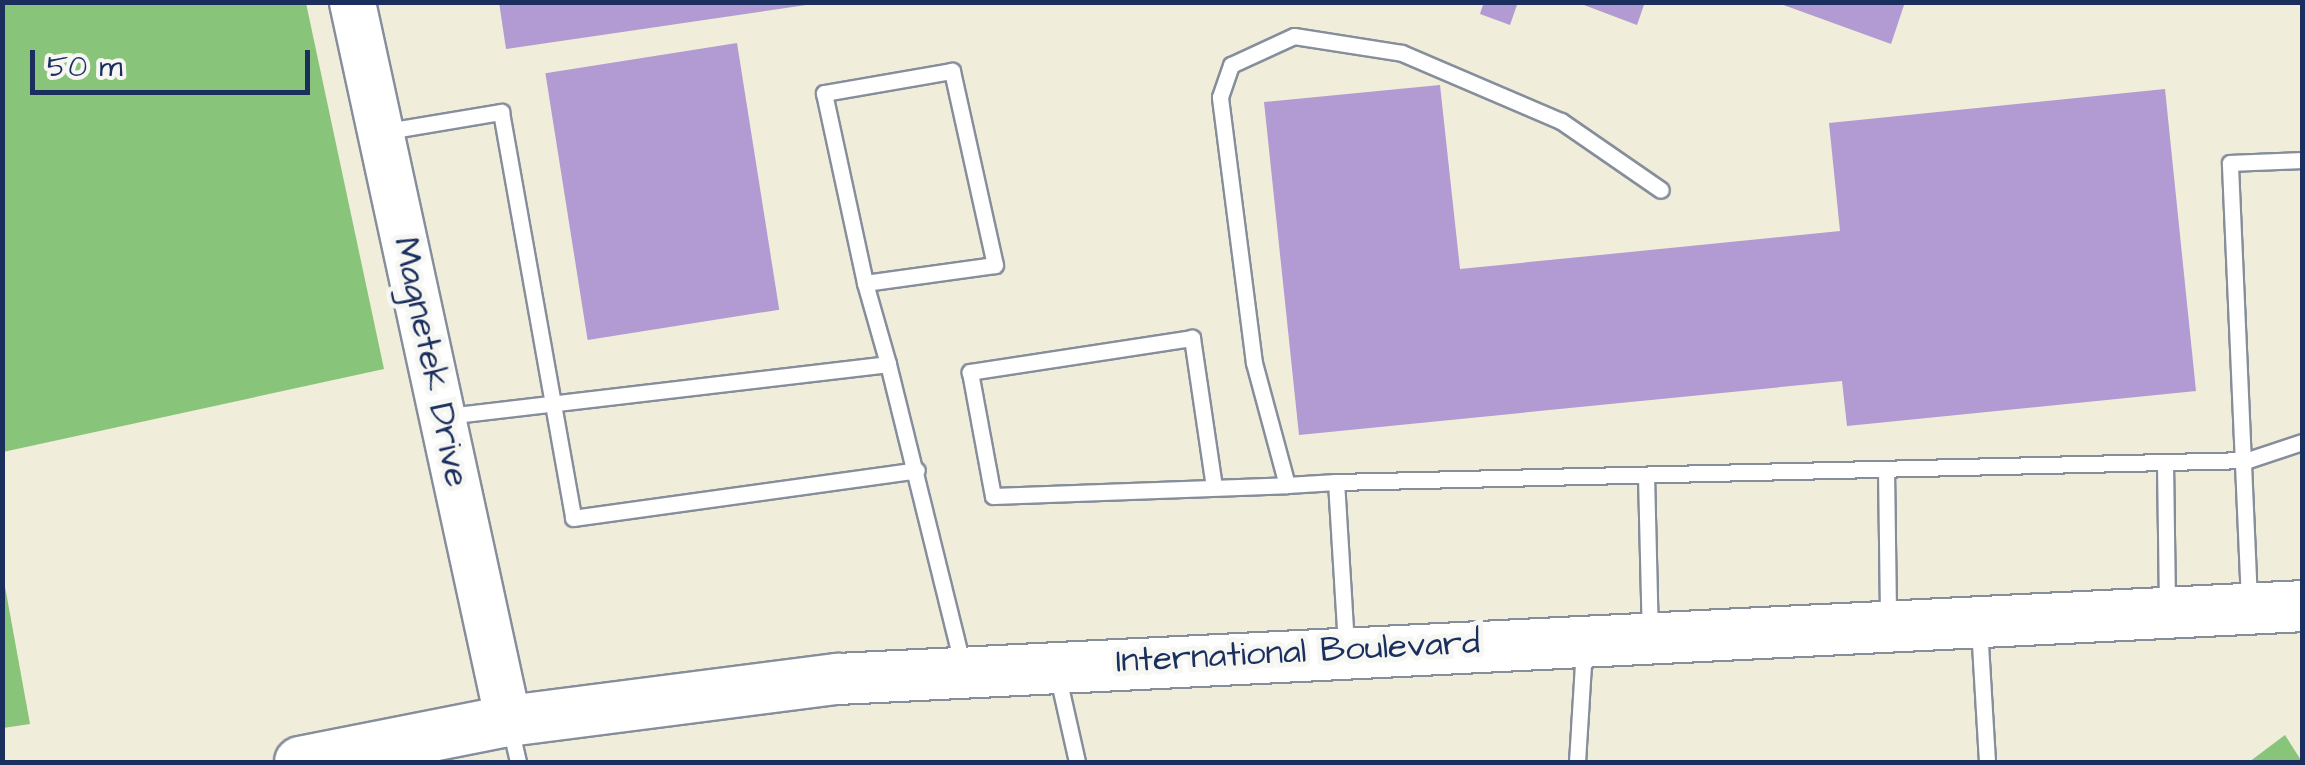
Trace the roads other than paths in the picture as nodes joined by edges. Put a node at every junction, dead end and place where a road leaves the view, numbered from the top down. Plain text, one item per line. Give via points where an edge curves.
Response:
1 (352, 2) edge
2 (380, 132) junction
3 (2302, 160) edge
4 (1661, 190) dead end
5 (865, 283) junction
6 (888, 364) junction
7 (556, 406) junction
8 (443, 416) junction
9 (2302, 442) edge
10 (2248, 460) junction
11 (2165, 462) junction
12 (1886, 469) junction
13 (917, 470) junction
14 (1646, 475) junction
15 (1336, 482) junction
16 (1287, 485) junction
17 (1214, 487) junction
18 (2302, 606) edge
19 (2250, 609) junction
20 (2167, 612) junction
21 (1978, 621) junction
22 (1888, 625) junction
23 (1650, 638) junction
24 (1584, 639) junction
25 (1346, 649) junction
26 (1055, 664) junction
27 (964, 672) junction
28 (513, 742) edge
29 (300, 762) edge
30 (1077, 762) edge
31 (1577, 762) edge
32 (1986, 762) edge

1 - 2 street, Magnetek Drive
2 - 7 lane via 502,112
2 - 8 street, Magnetek Drive
3 - 10 lane via 2230,163
4 - 16 lane via 1562,121 1402,53 1294,36 1230,64 1220,97 1254,363
5 - 5 lane via 824,93 952,71 996,265
5 - 6 lane
6 - 7 lane
6 - 13 lane
7 - 8 lane
7 - 13 lane via 573,518
8 - 28 street, Magnetek Drive
9 - 10 lane
10 - 11 lane
10 - 19 lane
11 - 12 lane
11 - 20 lane
12 - 14 lane
12 - 22 lane
13 - 27 lane
14 - 15 lane
14 - 23 lane
15 - 16 lane
15 - 25 lane
16 - 17 lane
17 - 17 lane via 993,496 970,372 1192,338
18 - 19 main road, International Boulevard
19 - 20 main road, International Boulevard
20 - 21 main road, International Boulevard
21 - 22 main road, International Boulevard
21 - 32 lane
22 - 23 main road, International Boulevard
23 - 24 main road, International Boulevard
24 - 25 main road, International Boulevard
24 - 31 lane
25 - 26 main road, International Boulevard
26 - 27 main road, International Boulevard
26 - 30 lane
27 - 28 main road, International Boulevard
28 - 29 main road, International Boulevard

